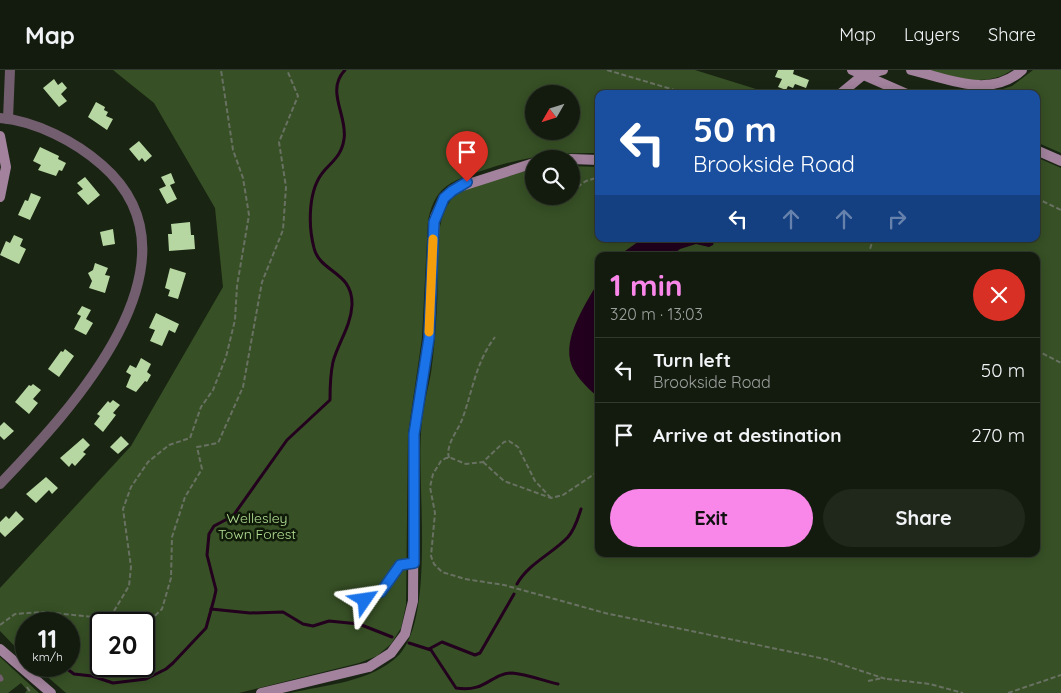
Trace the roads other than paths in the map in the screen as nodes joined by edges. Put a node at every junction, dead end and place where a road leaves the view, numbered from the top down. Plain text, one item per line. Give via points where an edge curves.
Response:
1 (10, 70) edge
2 (852, 70) edge
3 (883, 70) edge
4 (912, 70) edge
5 (1022, 70) edge
6 (867, 73) edge
7 (845, 90) edge
8 (899, 90) edge
9 (4, 118) edge
10 (0, 136) edge
11 (1040, 152) edge
12 (580, 159) edge
13 (595, 160) edge
14 (1061, 161) edge
15 (525, 166) edge
16 (0, 197) edge
17 (0, 484) edge
18 (414, 563) junction
19 (381, 592) dead end
20 (0, 650) edge
21 (51, 693) edge
22 (261, 693) edge

1 - 9 street
2 - 6 street
3 - 6 street
4 - 5 street via 982,87 1002,83
6 - 7 street
6 - 8 street
9 - 17 street via 70,143 104,167 130,202 139,227 142,259 139,283 126,317 94,374 67,411
10 - 16 street via 6,167
11 - 14 street
12 - 13 street
15 - 18 street via 456,188 444,198 435,217 429,338 414,434
18 - 19 lane via 399,566
18 - 22 street via 411,617 405,634 391,654 365,668
20 - 21 street

